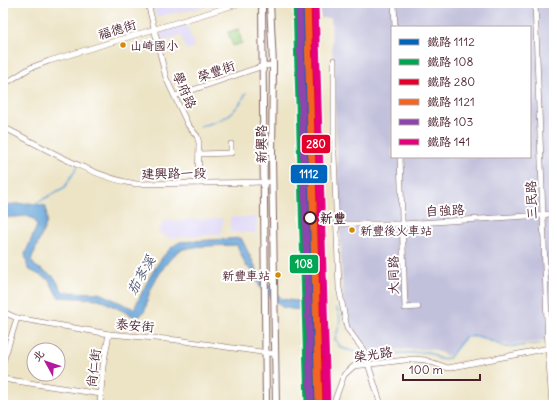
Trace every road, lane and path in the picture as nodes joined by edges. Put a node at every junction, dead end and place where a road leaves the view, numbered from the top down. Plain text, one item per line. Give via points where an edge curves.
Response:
1 (148, 3) edge
2 (241, 3) edge
3 (262, 3) edge
4 (270, 3) edge
5 (394, 3) edge
6 (535, 3) edge
7 (395, 26) edge
8 (153, 29) junction
9 (334, 60) dead end
10 (273, 65) junction
11 (263, 66) junction
12 (3, 85) edge
13 (176, 96) junction
14 (3, 127) edge
15 (231, 144) dead end
16 (199, 154) junction
17 (400, 158) edge
18 (264, 182) junction
19 (272, 182) junction
20 (198, 183) junction
21 (554, 213) edge
22 (543, 215) junction
23 (337, 224) junction
24 (403, 224) junction
25 (418, 307) dead end
26 (3, 312) edge
27 (17, 318) junction
28 (109, 334) junction
29 (551, 347) edge
30 (266, 354) junction
31 (275, 354) junction
32 (3, 362) edge
33 (369, 364) junction
34 (3, 379) edge
35 (101, 394) junction
36 (100, 405) edge
37 (266, 405) edge
38 (276, 405) edge
39 (333, 405) edge
40 (380, 405) edge
41 (552, 405) edge

1 - 8 street, 學府路
2 - 8 street, 福德街
3 - 11 main road, 新興路
4 - 10 main road, 新興路
5 - 7 street
6 - 22 street, 三民路
8 - 12 street, 福德街 via 30,68
8 - 13 street, 學府路 via 166,78
9 - 23 street
10 - 11 street, 榮豐街
10 - 19 main road, 新興路
11 - 13 street, 榮豐街
11 - 18 main road, 新興路
13 - 16 street, 學府路 via 188,125 197,136
14 - 20 street, 建興路一段 via 120,182
15 - 16 street via 231,153
16 - 20 street, 學府路
17 - 24 street, 大同路
18 - 19 street, 建興路一段
18 - 20 street, 建興路一段
18 - 30 main road, 新興路
19 - 31 main road, 新興路
21 - 22 street, 自強路
22 - 24 street, 自強路
22 - 29 street, 三民路
23 - 24 street, 自強路
23 - 33 street via 339,288 347,328 364,351
24 - 25 street, 大同路 via 405,308
26 - 27 street, 泰安街
27 - 28 street, 泰安街
27 - 32 street
28 - 30 street, 泰安街 via 177,340
28 - 35 street, 尚仁街
29 - 33 street, 榮光路 via 448,368 414,359
29 - 41 street, 三民路
30 - 31 street, 泰安街
30 - 37 main road
31 - 38 main road
33 - 39 street, 榮光路 via 348,369 341,380
33 - 40 street
34 - 35 street
35 - 36 street, 尚仁街

